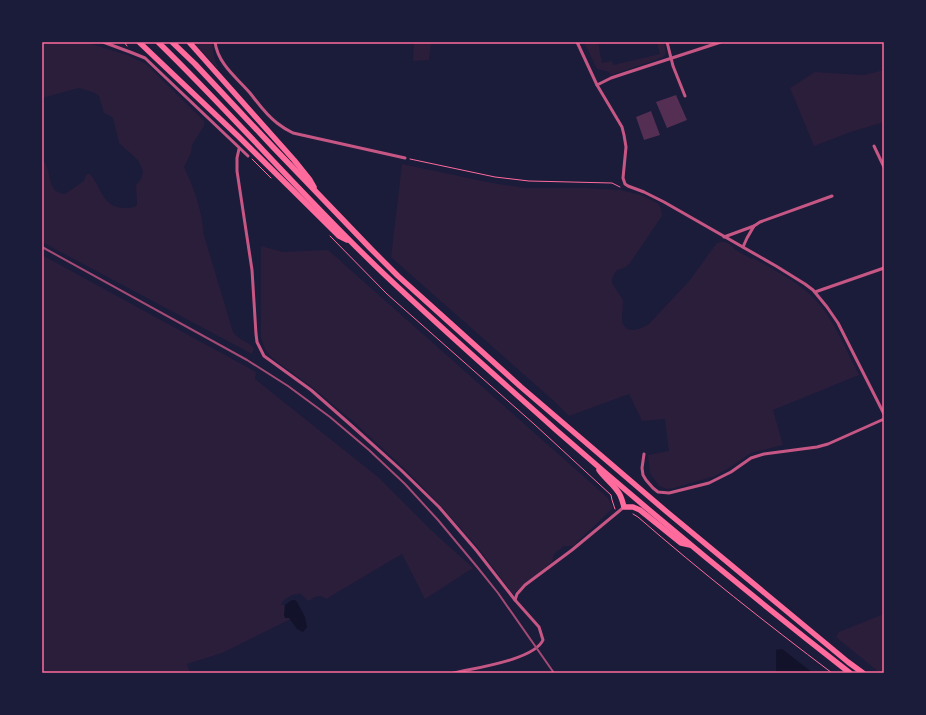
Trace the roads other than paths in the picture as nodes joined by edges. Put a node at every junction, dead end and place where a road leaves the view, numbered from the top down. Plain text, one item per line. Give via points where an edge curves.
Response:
1 (103, 42) edge
2 (139, 42) edge
3 (158, 42) edge
4 (172, 42) edge
5 (189, 42) edge
6 (216, 42) edge
7 (577, 42) edge
8 (667, 42) edge
9 (721, 42) edge
10 (671, 58) junction
11 (597, 85) junction
12 (685, 96) dead end
13 (874, 146) dead end
14 (239, 149) junction
15 (248, 156) road end
16 (405, 158) road end
17 (884, 167) edge
18 (316, 192) junction
19 (832, 196) dead end
20 (754, 226) junction
21 (724, 236) junction
22 (350, 241) junction
23 (743, 247) junction
24 (884, 268) edge
25 (814, 292) junction
26 (884, 414) edge
27 (884, 419) edge
28 (644, 454) dead end
29 (596, 465) junction
30 (624, 507) junction
31 (691, 545) junction
32 (515, 600) junction
33 (454, 673) edge
34 (850, 673) edge
35 (863, 673) edge

1 - 14 street via 145,58
2 - 22 highway via 339,236
3 - 22 highway
4 - 18 highway
5 - 18 highway via 294,160
6 - 16 street via 216,49 228,70 266,113 283,128 292,133
7 - 11 street
8 - 10 street
9 - 10 street
10 - 11 street
10 - 12 street
11 - 21 street via 622,127 626,147 623,180 625,184 664,202
13 - 17 street
14 - 15 street
14 - 32 street via 237,171 252,270 256,334 260,350 270,361 311,390 439,507
18 - 35 highway via 398,276 521,387 667,512
19 - 20 street
20 - 21 street
20 - 23 street
21 - 23 street
22 - 29 highway
23 - 25 street
24 - 25 street
25 - 26 street via 838,323
27 - 28 street via 828,444 751,458 709,483 669,493 658,492 643,475
29 - 30 highway via 602,476 617,490
29 - 31 highway
30 - 31 highway via 640,510 681,543
30 - 32 street via 525,586
31 - 34 highway
32 - 33 street via 542,632 541,644 518,658

